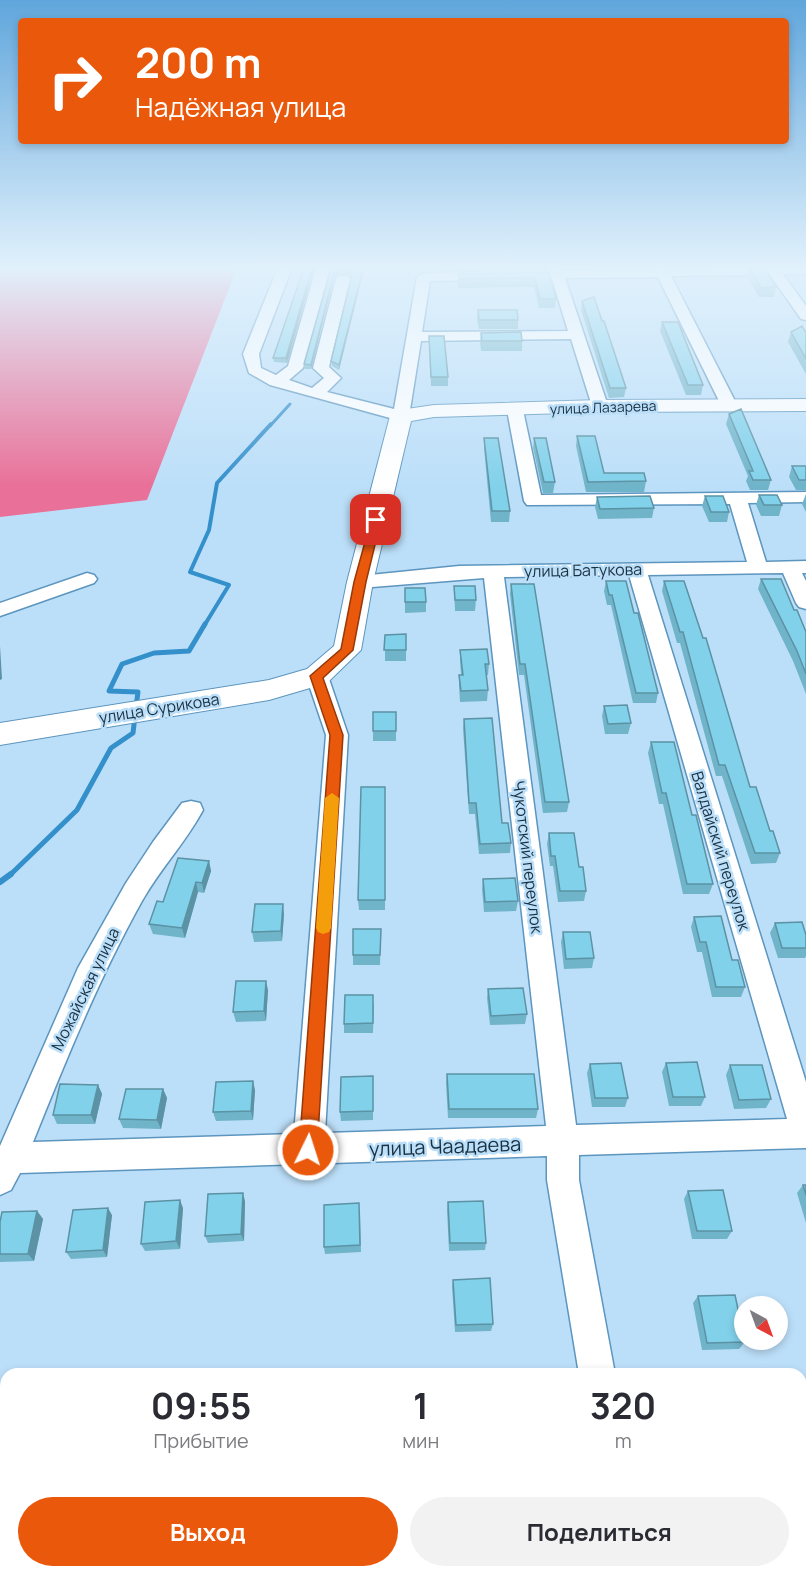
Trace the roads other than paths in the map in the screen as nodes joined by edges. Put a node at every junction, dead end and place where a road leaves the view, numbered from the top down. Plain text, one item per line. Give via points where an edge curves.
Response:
1 (258, 339) edge
2 (301, 339) edge
3 (328, 339) edge
4 (414, 339) edge
5 (578, 339) edge
6 (696, 339) edge
7 (276, 382) junction
8 (315, 394) junction
9 (729, 405) junction
10 (806, 405) edge
11 (600, 406) junction
12 (514, 410) junction
13 (401, 416) junction
14 (737, 497) junction
15 (806, 497) edge
16 (758, 568) junction
17 (798, 568) edge
18 (637, 570) junction
19 (493, 571) junction
20 (87, 579) dead end
21 (360, 582) junction
22 (806, 603) edge
23 (0, 610) edge
24 (317, 676) junction
25 (0, 734) edge
26 (191, 810) dead end
27 (806, 1132) edge
28 (563, 1142) junction
29 (308, 1150) junction
30 (5, 1168) edge
31 (596, 1368) edge

1 - 7 street via 252,354 254,370
2 - 7 street via 295,368
3 - 8 street via 321,368 333,378
4 - 13 street
5 - 11 street
6 - 9 street
7 - 8 street
8 - 13 street
9 - 10 main road, улица Лазарева
9 - 11 main road, улица Лазарева
11 - 12 main road, улица Лазарева
12 - 13 main road, улица Лазарева via 434,411
12 - 14 street via 533,501
13 - 21 main road
14 - 15 street
14 - 16 street
16 - 17 street, улица Батукова
16 - 18 street, улица Батукова
17 - 22 street
18 - 19 street, улица Батукова
18 - 27 street, Валдайский переулок
19 - 21 street, улица Батукова
19 - 28 street, Чукотский переулок
20 - 23 street
21 - 24 main road via 347,650
24 - 25 main road, улица Сурикова via 269,690
24 - 29 street via 337,735
26 - 30 street, Можайская улица via 167,840 124,910 69,1013
27 - 28 street, улица Чаадаева
28 - 29 street, улица Чаадаева
28 - 31 street, Чукотский переулок via 563,1180
29 - 30 street, улица Чаадаева

